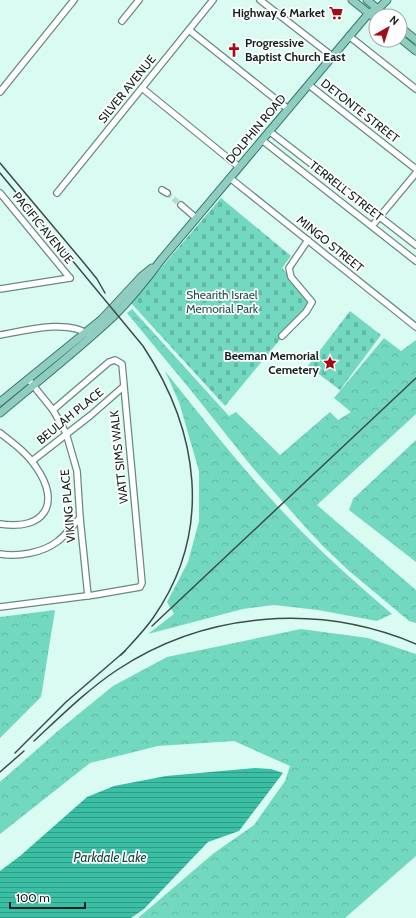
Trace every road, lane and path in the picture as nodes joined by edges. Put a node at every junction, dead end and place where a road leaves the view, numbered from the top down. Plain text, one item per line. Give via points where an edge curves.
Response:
1 (74, 0) edge
2 (139, 0) edge
3 (213, 0) edge
4 (260, 0) edge
5 (352, 0) edge
6 (387, 0) edge
7 (379, 8) edge
8 (368, 12) edge
9 (368, 14) edge
10 (122, 21) dead end
11 (189, 30) junction
12 (408, 34) edge
13 (350, 36) junction
14 (416, 40) edge
15 (408, 44) edge
16 (416, 51) edge
17 (332, 56) junction
18 (309, 85) junction
19 (142, 88) junction
20 (416, 89) edge
21 (0, 92) edge
22 (288, 109) junction
23 (269, 131) junction
24 (262, 140) junction
25 (239, 167) junction
26 (416, 169) edge
27 (416, 173) edge
28 (230, 178) junction
29 (0, 193) edge
30 (57, 193) dead end
31 (181, 205) tunnel mouth
32 (380, 217) junction
33 (196, 218) junction
34 (372, 226) junction
35 (308, 240) junction
36 (416, 245) edge
37 (416, 261) edge
38 (0, 289) edge
39 (416, 327) edge
40 (88, 334) junction
41 (0, 336) edge
42 (282, 336) dead end
43 (28, 379) junction
44 (34, 386) junction
45 (123, 387) junction
46 (0, 402) edge
47 (52, 410) junction
48 (0, 413) edge
49 (0, 433) edge
50 (66, 433) junction
51 (32, 461) junction
52 (80, 518) junction
53 (0, 524) edge
54 (0, 554) edge
55 (90, 595) junction
56 (0, 607) edge

1 - 21 street
2 - 10 street
3 - 11 street, SILVER AVENUE
4 - 17 street
5 - 8 main road
6 - 7 main road, DOLPHIN ROAD
9 - 13 main road, DOLPHIN ROAD
11 - 19 street, SILVER AVENUE
11 - 22 street
12 - 14 main road
13 - 17 main road, DOLPHIN ROAD
13 - 20 street
15 - 16 main road
17 - 18 main road, DOLPHIN ROAD
18 - 22 main road, DOLPHIN ROAD
18 - 26 street, DETONTE STREET
19 - 25 street
19 - 30 street, SILVER AVENUE
22 - 23 main road, DOLPHIN ROAD
23 - 24 main road, DOLPHIN ROAD
23 - 32 street, TERRELL STREET
24 - 25 main road, DOLPHIN ROAD
24 - 34 street, TERRELL STREET
25 - 28 main road, DOLPHIN ROAD
27 - 32 street
28 - 33 main road, DOLPHIN ROAD
28 - 35 street, MINGO STREET
29 - 38 street, PACIFIC AVENUE via 70,278
31 - 33 street
32 - 34 street
32 - 36 street, TERRELL STREET
33 - 40 main road, DOLPHIN ROAD via 123,306
34 - 37 street, TERRELL STREET
35 - 39 street, MINGO STREET
35 - 42 street via 289,268 291,277 312,302 306,312
40 - 41 street via 66,327 43,328
40 - 43 main road
40 - 44 main road
43 - 44 street, VIKING PLACE
43 - 46 main road
44 - 47 street, VIKING PLACE
44 - 48 main road
45 - 47 street, WATT SIMS WALK via 122,364 112,360
45 - 50 street, BEULAH PLACE
45 - 55 street, WATT SIMS WALK via 142,583 140,587
47 - 50 street, VIKING PLACE
49 - 51 street
50 - 51 street, BEULAH PLACE
50 - 52 street, VIKING PLACE via 77,471
51 - 53 street via 42,475 47,489 47,508 38,520 28,524
52 - 54 street via 58,541 41,550 32,553
52 - 55 street, VIKING PLACE
55 - 56 street

